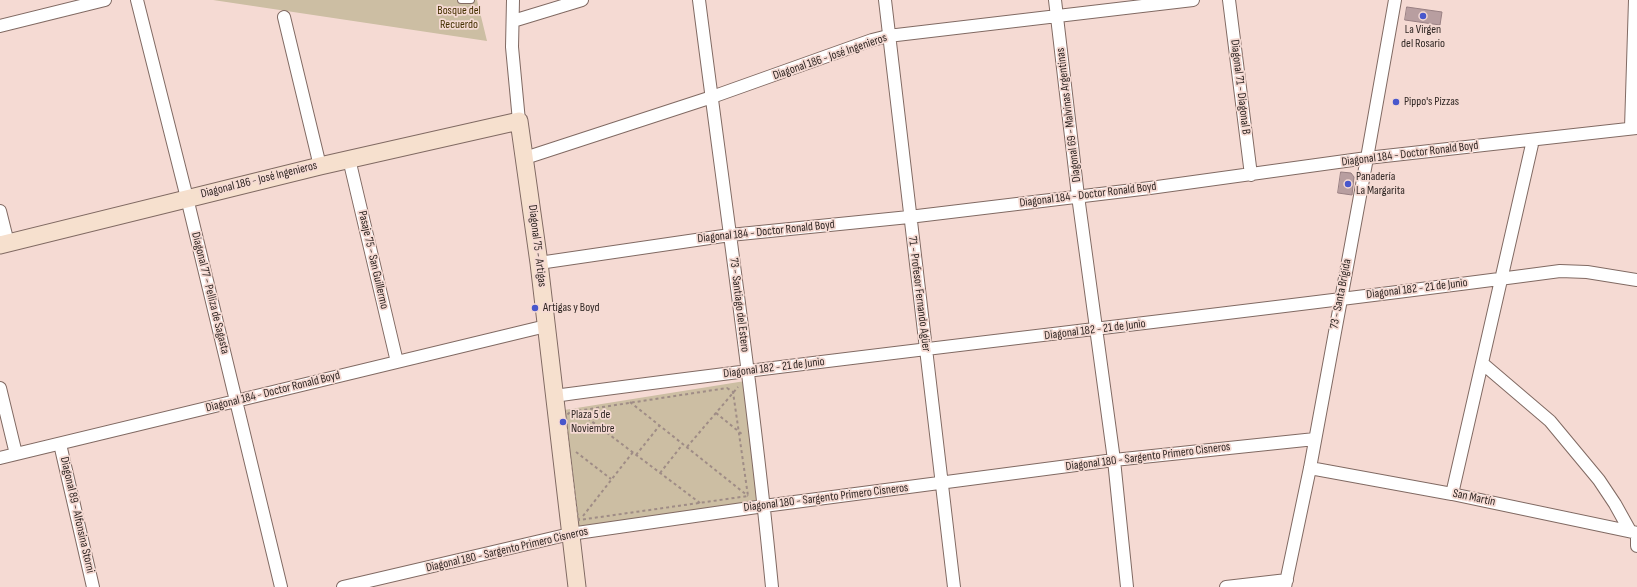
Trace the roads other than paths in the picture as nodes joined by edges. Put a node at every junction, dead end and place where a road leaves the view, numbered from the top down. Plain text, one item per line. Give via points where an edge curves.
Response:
1 (105, 0) edge
2 (137, 0) edge
3 (461, 0) edge
4 (471, 0) edge
5 (513, 0) edge
6 (582, 0) edge
7 (699, 0) edge
8 (885, 0) edge
9 (1055, 0) edge
10 (1193, 0) edge
11 (1229, 0) edge
12 (1394, 0) edge
13 (1635, 0) edge
14 (284, 17) dead end
15 (1057, 17) junction
16 (513, 21) junction
17 (0, 26) edge
18 (888, 36) junction
19 (712, 97) junction
20 (519, 121) junction
21 (1634, 128) edge
22 (1533, 140) junction
23 (525, 158) junction
24 (1367, 158) junction
25 (350, 159) junction
26 (320, 166) junction
27 (1251, 175) junction
28 (1078, 196) junction
29 (187, 198) junction
30 (0, 211) edge
31 (909, 217) junction
32 (730, 235) junction
33 (4, 244) edge
34 (539, 262) junction
35 (1501, 279) junction
36 (1637, 280) edge
37 (1340, 299) junction
38 (546, 326) junction
39 (1097, 330) junction
40 (926, 350) junction
41 (397, 362) junction
42 (1482, 363) junction
43 (748, 370) junction
44 (0, 388) edge
45 (554, 396) junction
46 (236, 401) junction
47 (1315, 439) junction
48 (60, 444) junction
49 (16, 454) junction
50 (0, 458) edge
51 (1114, 460) junction
52 (1310, 468) junction
53 (942, 483) junction
54 (1452, 494) junction
55 (764, 506) junction
56 (575, 527) junction
57 (1635, 534) edge
58 (1637, 546) edge
59 (1286, 584) edge
60 (93, 587) edge
61 (281, 587) edge
62 (343, 587) edge
63 (577, 587) edge
64 (772, 587) edge
65 (954, 587) edge
66 (1127, 587) edge
67 (1226, 587) edge

1 - 17 street
2 - 29 street, Diagonal 77 - Pelliza de Sagasta
3 - 4 lane
5 - 16 street, Diagonal 75 - Artigas
6 - 16 street
7 - 19 street, 73 - Santiago del Estero
8 - 18 street, 71 - Profesor Fernando Agüer
9 - 15 street, Diagonal 69 - Malvinas Argentinas
10 - 15 street, Diagonal 186 - José Ingenieros
11 - 27 street, Diagonal 71 - Diagonal B
12 - 24 street, 73 - Santa Brígida
13 - 21 street
14 - 26 street
15 - 18 street, Diagonal 186 - José Ingenieros
15 - 28 street, Diagonal 69 - Malvinas Argentinas
16 - 20 street, Diagonal 75 - Artigas via 512,47
18 - 19 street, Diagonal 186 - José Ingenieros
18 - 31 street, 71 - Profesor Fernando Agüer
19 - 23 street, Diagonal 186 - José Ingenieros
19 - 32 street, 73 - Santiago del Estero
20 - 23 street, Diagonal 75 - Artigas
20 - 25 street, Diagonal 186 - José Ingenieros
21 - 22 street, Diagonal 184 - Doctor Ronald Boyd
22 - 24 street, Diagonal 184 - Doctor Ronald Boyd
22 - 35 street
23 - 34 street, Diagonal 75 - Artigas
24 - 27 street, Diagonal 184 - Doctor Ronald Boyd
24 - 37 street, 73 - Santa Brígida
25 - 26 street, Diagonal 186 - José Ingenieros
25 - 41 street, Pasaje 75 - San Guillermo
26 - 29 street, Diagonal 186 - José Ingenieros
27 - 28 street, Diagonal 184 - Doctor Ronald Boyd
28 - 31 street, Diagonal 184 - Doctor Ronald Boyd
28 - 39 street, Diagonal 69 - Malvinas Argentinas
29 - 33 street, Diagonal 186 - José Ingenieros
29 - 46 street, Diagonal 77 - Pelliza de Sagasta
30 - 33 street
31 - 32 street, Diagonal 184 - Doctor Ronald Boyd
31 - 40 street, 71 - Profesor Fernando Agüer
32 - 34 street, Diagonal 184 - Doctor Ronald Boyd
32 - 43 street, 73 - Santiago del Estero
34 - 38 street, Diagonal 75 - Artigas
35 - 36 street, Diagonal 182 - 21 de Junio via 1587,272
35 - 37 street, Diagonal 182 - 21 de Junio
35 - 42 street
37 - 39 street, Diagonal 182 - 21 de Junio
37 - 47 street, 73 - Santa Brígida
38 - 41 street, Diagonal 184 - Doctor Ronald Boyd
38 - 45 street, Diagonal 75 - Artigas
39 - 40 street, Diagonal 182 - 21 de Junio
39 - 51 street, Diagonal 69 - Malvinas Argentinas
40 - 43 street, Diagonal 182 - 21 de Junio
40 - 53 street, 71 - Profesor Fernando Agüer
41 - 46 street, Diagonal 184 - Doctor Ronald Boyd
42 - 54 street
42 - 57 street via 1550,421 1599,480
43 - 45 street, Diagonal 182 - 21 de Junio
43 - 55 street, 73 - Santiago del Estero
44 - 49 street
45 - 56 street, Diagonal 75 - Artigas
46 - 48 street, Diagonal 184 - Doctor Ronald Boyd
46 - 61 street, Diagonal 77 - Pelliza de Sagasta
47 - 51 street, Diagonal 180 - Sargento Primero Cisneros
47 - 52 street, 73 - Santa Brígida
48 - 49 street, Diagonal 184 - Doctor Ronald Boyd
48 - 60 street, Diagonal 89 - Alfonsina Storni
49 - 50 street, Diagonal 184 - Doctor Ronald Boyd
51 - 53 street, Diagonal 180 - Sargento Primero Cisneros
51 - 66 street, Diagonal 69 - Malvinas Argentinas
52 - 54 street, San Martín
52 - 59 street, 73 - Santa Brígida
53 - 55 street, Diagonal 180 - Sargento Primero Cisneros
53 - 65 street, 71 - Profesor Fernando Agüer
54 - 57 street, San Martín
55 - 56 street, Diagonal 180 - Sargento Primero Cisneros
55 - 64 street, 73 - Santiago del Estero
56 - 62 street, Diagonal 180 - Sargento Primero Cisneros
56 - 63 street, Diagonal 75 - Artigas
57 - 58 street
59 - 67 street

